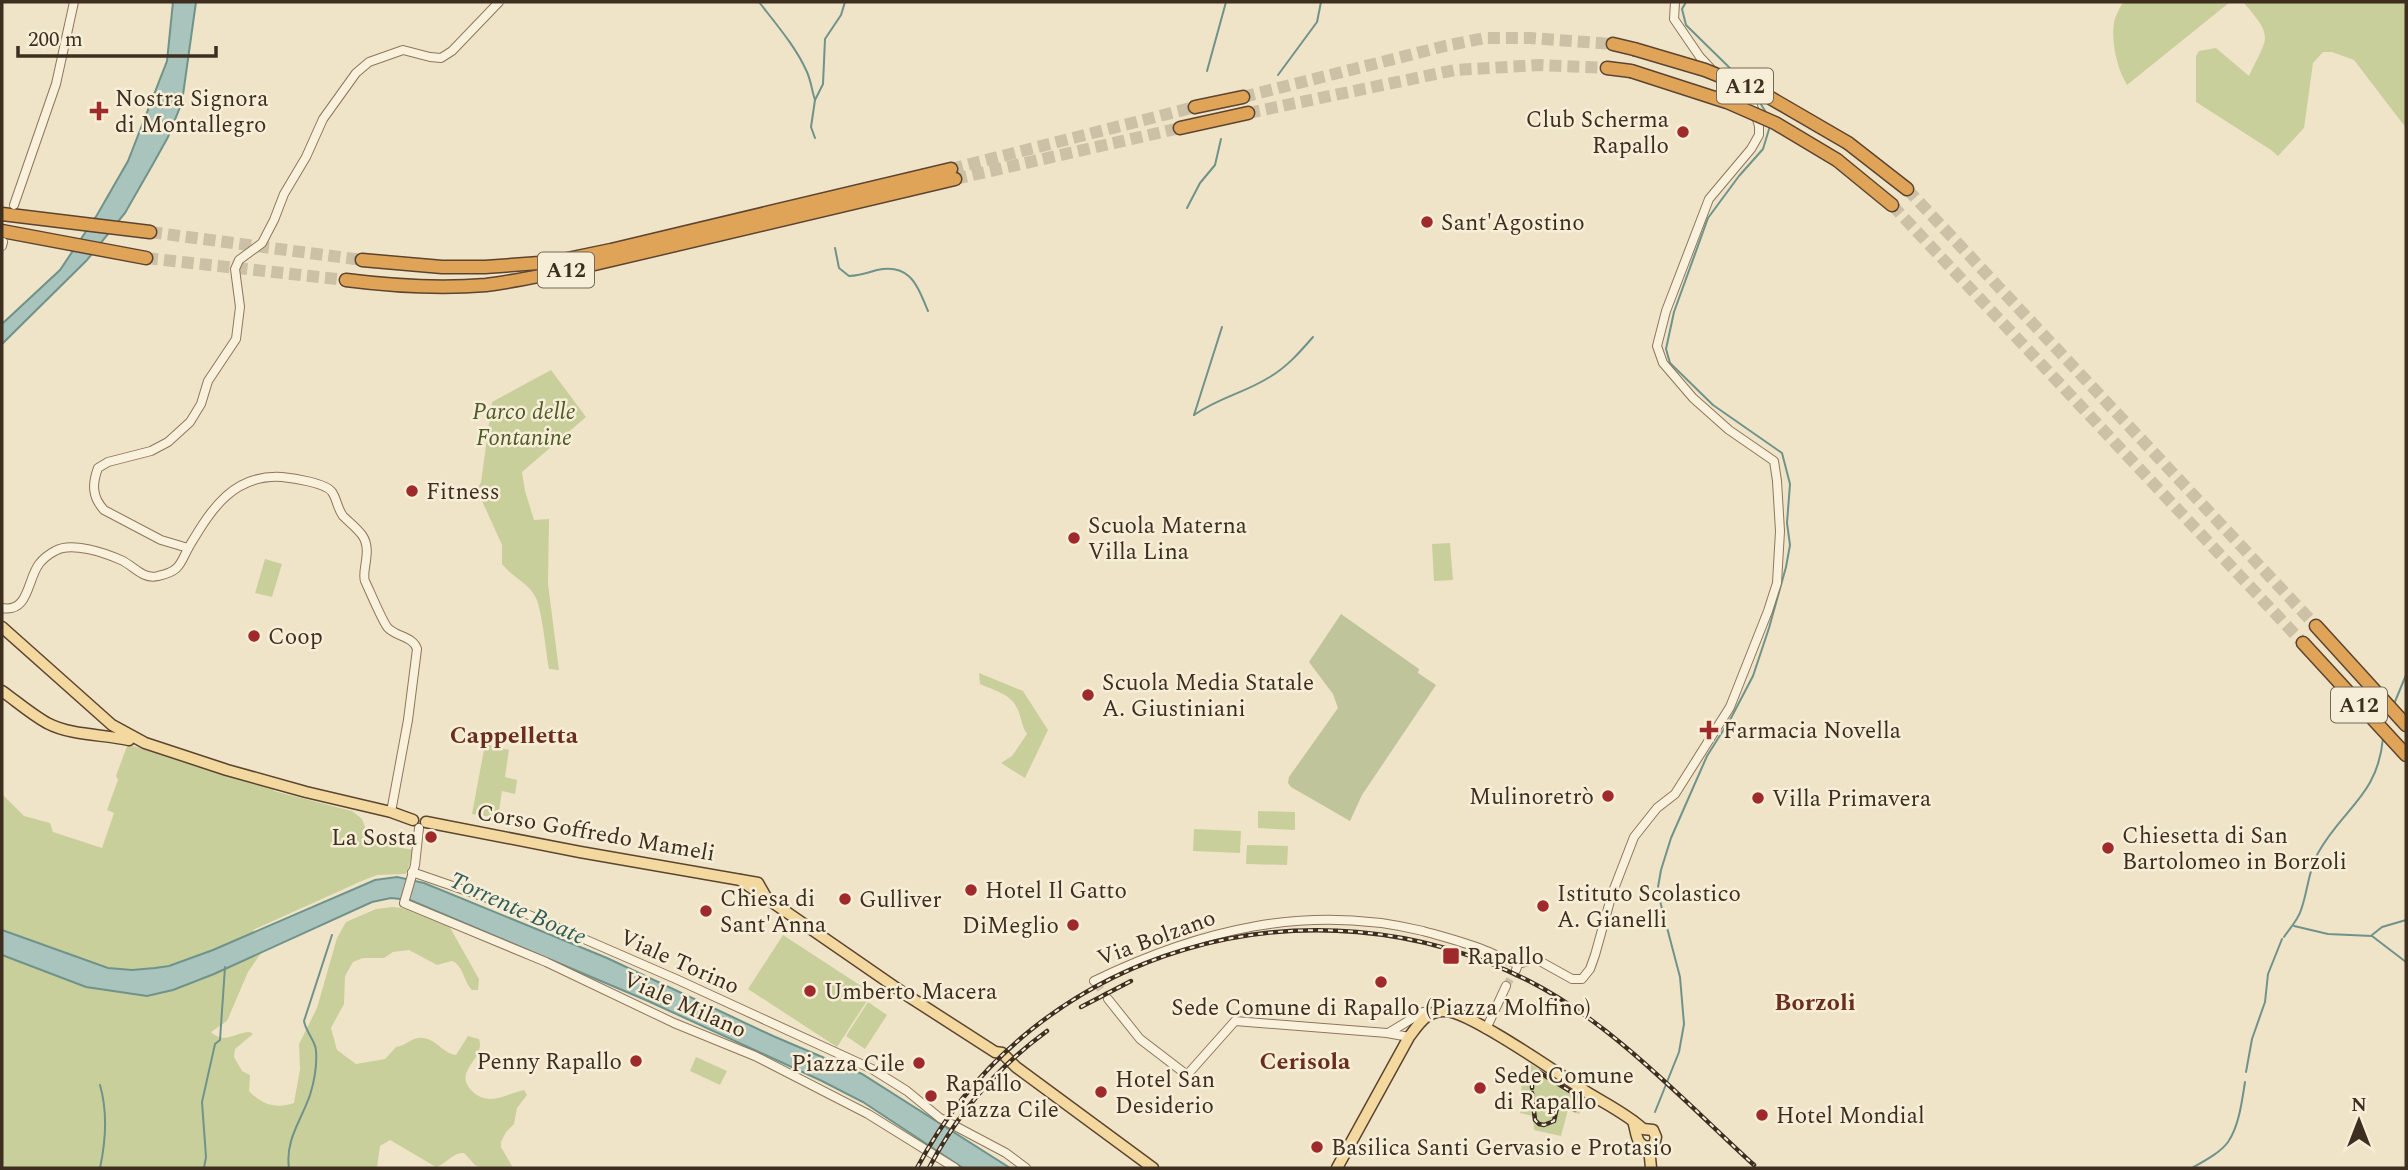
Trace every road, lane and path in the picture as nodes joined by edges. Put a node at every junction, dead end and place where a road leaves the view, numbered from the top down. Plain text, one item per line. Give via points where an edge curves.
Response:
1 (74, 2) edge
2 (499, 2) edge
3 (1675, 2) edge
4 (1613, 44) tunnel mouth
5 (1607, 68) tunnel mouth
6 (1244, 97) tunnel mouth
7 (1195, 107) tunnel mouth
8 (1248, 113) tunnel mouth
9 (1180, 128) tunnel mouth
10 (953, 174) tunnel mouth
11 (1907, 189) tunnel mouth
12 (14, 205) dead end
13 (1892, 205) tunnel mouth
14 (2, 214) edge
15 (781, 215) junction
16 (150, 232) tunnel mouth
17 (2, 240) edge
18 (146, 258) tunnel mouth
19 (362, 260) tunnel mouth
20 (346, 280) tunnel mouth
21 (188, 548) junction
22 (2, 608) edge
23 (2, 627) edge
24 (2320, 630) tunnel mouth
25 (2303, 643) tunnel mouth
26 (2, 691) edge
27 (2406, 725) edge
28 (145, 743) junction
29 (2406, 755) edge
30 (391, 812) junction
31 (419, 823) junction
32 (412, 872) junction
33 (740, 880) junction
34 (769, 900) junction
35 (1094, 981) dead end
36 (1506, 986) tunnel mouth
37 (1108, 999) tunnel mouth
38 (1433, 1013) junction
39 (1404, 1025) junction
40 (1486, 1029) junction
41 (1414, 1030) junction
42 (1387, 1033) junction
43 (955, 1168) edge
44 (1026, 1168) edge
45 (1153, 1168) edge
46 (1337, 1168) edge
47 (1651, 1168) edge

1 - 12 street via 56,84
2 - 21 street via 441,58 403,50 369,62 356,73 323,119 262,243 235,268 240,307 236,340 208,381 190,422 168,442 98,468 93,491 104,510 161,540
3 - 35 street, Via Bolzano via 1674,19 1700,57 1753,106 1759,135 1709,199 1657,346 1663,363 1693,398 1774,461 1780,531 1777,583 1730,707 1675,794 1634,837 1586,974 1572,979 1536,959 1517,967 1458,940 1397,926 1276,922 1179,944
4 - 11 highway, A12, bridge via 1705,70 1762,93 1848,143
5 - 13 highway, A12, bridge via 1631,71 1775,122 1837,160
6 - 7 highway
8 - 9 highway
10 - 15 highway, A12
14 - 16 highway
15 - 19 highway, A12 via 552,262 453,267
15 - 20 highway, A12 via 582,267 486,285 416,287
17 - 18 highway via 65,244
21 - 22 street via 182,564 155,578 122,561 63,547 37,566 21,603
21 - 30 street via 215,507 233,489 254,480 291,478 328,487 334,494 342,514 367,546 364,579 385,625 415,644 417,654
23 - 28 main road via 113,725
24 - 27 highway, A12
25 - 29 highway, A12
26 - 28 main road via 49,724
28 - 30 main road, Corso Goffredo Mameli via 266,781
30 - 31 main road, Corso Goffredo Mameli
31 - 32 street
31 - 33 main road, Corso Goffredo Mameli
32 - 43 street, Viale Milano via 404,903 755,1056 855,1107
32 - 44 street, Viale Torino via 488,898 873,1069
33 - 34 main road
33 - 34 main road, Corso Goffredo Mameli via 758,883
34 - 45 main road via 996,1052
36 - 40 street
37 - 42 street via 1140,1039 1187,1075 1235,1021
38 - 39 street via 1423,1012
38 - 40 main road via 1453,1012
38 - 41 main road
39 - 41 street
39 - 42 street
40 - 47 main road via 1633,1121 1641,1132 1653,1130
41 - 42 street
41 - 46 main road

